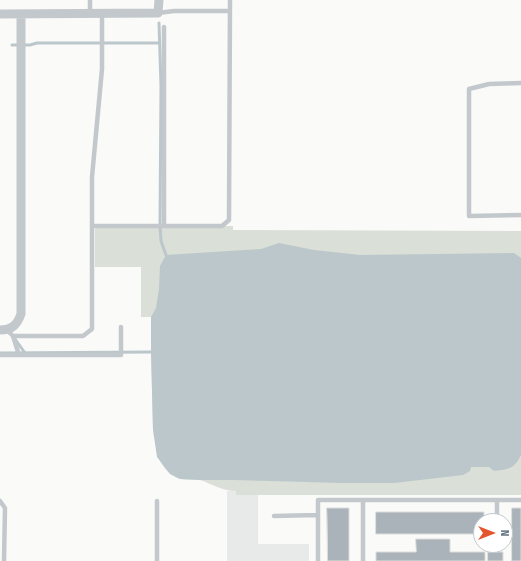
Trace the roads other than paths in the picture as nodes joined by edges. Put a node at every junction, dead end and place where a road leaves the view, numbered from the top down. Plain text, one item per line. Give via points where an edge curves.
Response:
1 (90, 0) edge
2 (158, 0) edge
3 (230, 0) edge
4 (230, 11) junction
5 (90, 13) junction
6 (102, 13) junction
7 (158, 13) junction
8 (0, 14) edge
9 (21, 14) junction
10 (164, 27) dead end
11 (521, 83) edge
12 (521, 215) edge
13 (92, 226) junction
14 (164, 226) junction
15 (121, 327) dead end
16 (9, 330) edge
17 (0, 355) edge
18 (19, 355) junction
19 (363, 500) junction
20 (497, 500) junction
21 (521, 500) edge
22 (0, 501) edge
23 (157, 501) dead end
24 (497, 513) edge
25 (318, 515) junction
26 (274, 516) dead end
27 (4, 561) edge
28 (157, 561) edge
29 (318, 561) edge
30 (363, 561) edge

1 - 5 lane
2 - 7 street
3 - 4 lane
4 - 7 lane
4 - 14 lane via 229,220 222,226
5 - 6 street
5 - 9 street
6 - 7 street
6 - 13 lane via 102,69 92,177
8 - 9 street
9 - 16 street via 21,314
10 - 14 lane
11 - 12 lane via 490,84 469,89 469,216
13 - 14 lane
13 - 16 lane via 92,329 83,336
15 - 18 lane via 121,354
16 - 18 lane
17 - 18 lane
19 - 20 lane
19 - 25 lane via 318,500
19 - 30 lane
20 - 21 lane
20 - 24 lane
22 - 27 lane via 5,508
23 - 28 lane
25 - 26 lane
25 - 29 lane

